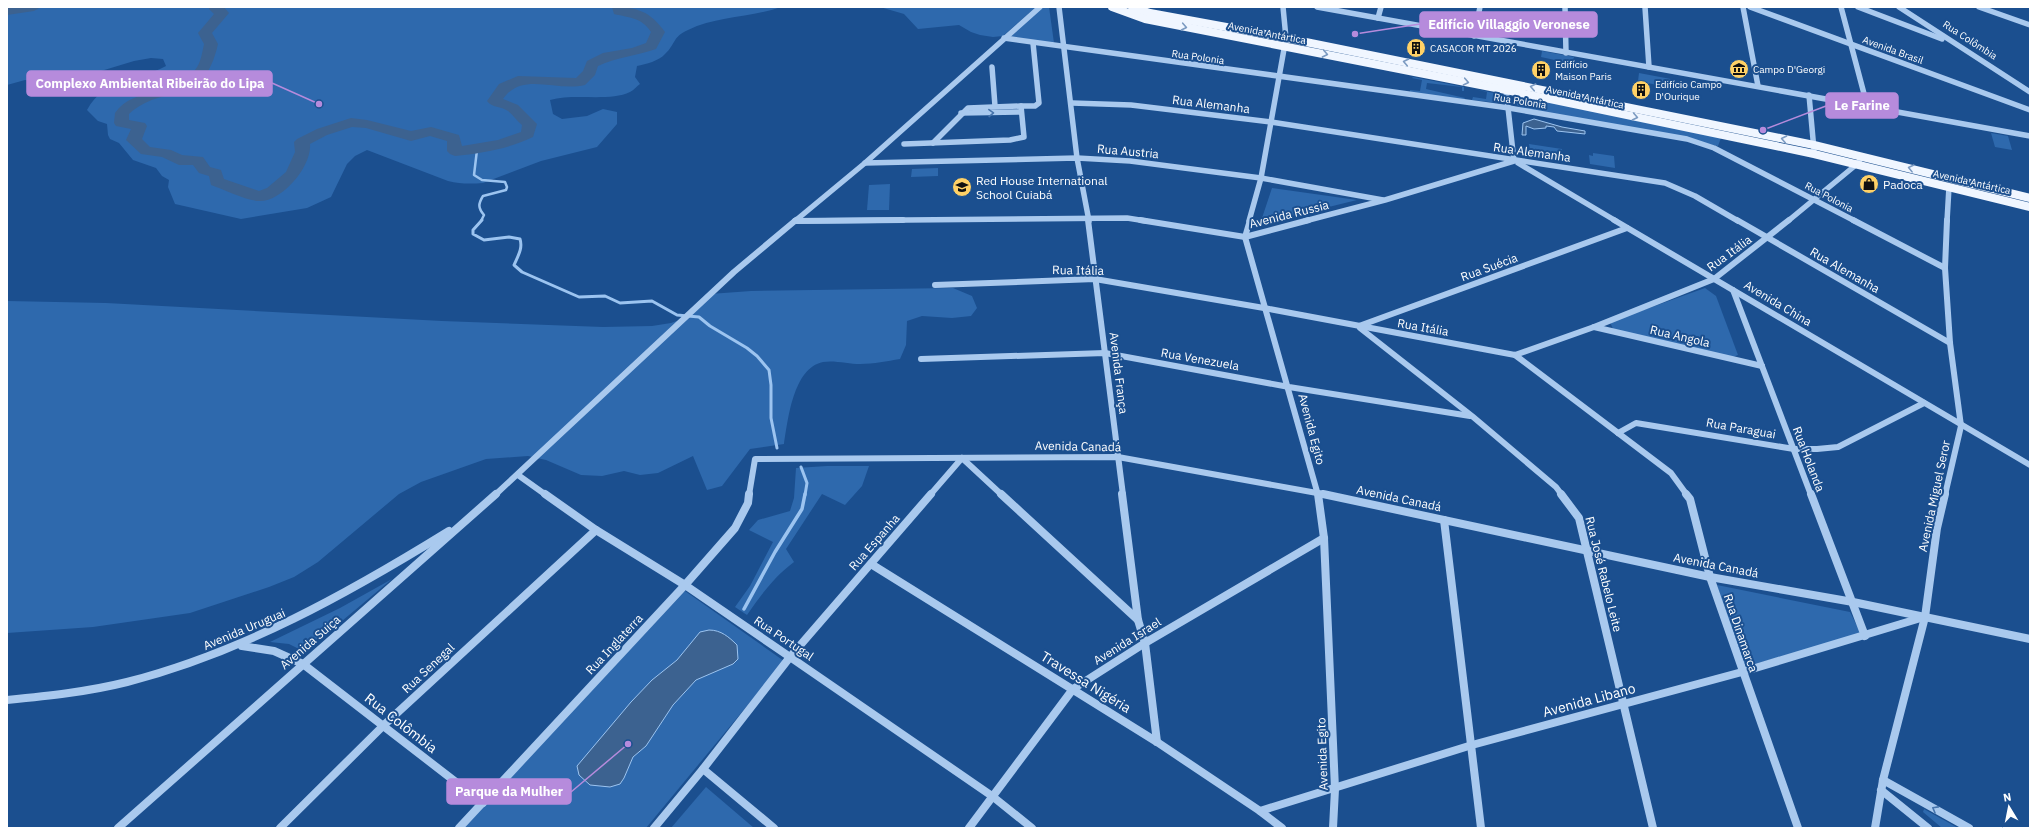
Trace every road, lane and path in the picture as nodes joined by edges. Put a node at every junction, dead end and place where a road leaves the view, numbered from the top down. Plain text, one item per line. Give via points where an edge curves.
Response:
1 (1040, 7) edge
2 (1058, 7) edge
3 (1112, 7) edge
4 (1132, 7) edge
5 (1283, 7) edge
6 (1317, 7) edge
7 (1381, 7) edge
8 (1480, 7) edge
9 (1565, 7) edge
10 (1645, 7) edge
11 (1742, 7) edge
12 (1750, 7) edge
13 (1841, 7) edge
14 (1858, 7) edge
15 (1899, 7) edge
16 (1979, 7) edge
17 (1378, 18) junction
18 (2030, 25) edge
19 (1474, 36) junction
20 (1004, 38) junction
21 (1285, 42) junction
22 (1033, 43) junction
23 (1852, 44) junction
24 (1955, 44) junction
25 (1063, 48) junction
26 (1566, 53) junction
27 (992, 67) dead end
28 (1649, 67) junction
29 (1446, 74) junction
30 (1279, 76) junction
31 (1758, 86) junction
32 (1506, 90) junction
33 (2030, 92) edge
34 (1809, 95) junction
35 (1072, 103) junction
36 (1867, 105) junction
37 (995, 106) junction
38 (1509, 108) junction
39 (1021, 109) junction
40 (2030, 110) edge
41 (961, 113) junction
42 (1271, 122) junction
43 (2030, 136) edge
44 (933, 143) junction
45 (904, 144) dead end
46 (1814, 145) junction
47 (1814, 154) junction
48 (1862, 156) junction
49 (1077, 158) junction
50 (1514, 161) junction
51 (865, 163) junction
52 (1857, 164) junction
53 (1261, 178) junction
54 (1949, 188) junction
55 (2030, 198) edge
56 (1814, 199) junction
57 (1386, 200) junction
58 (2030, 206) edge
59 (1088, 217) junction
60 (795, 221) junction
61 (1627, 228) junction
62 (1245, 237) junction
63 (1767, 238) junction
64 (1944, 268) junction
65 (1095, 279) junction
66 (1714, 279) junction
67 (935, 285) dead end
68 (1732, 290) junction
69 (1264, 308) junction
70 (1358, 327) junction
71 (1594, 328) junction
72 (1950, 343) junction
73 (1106, 353) junction
74 (1515, 355) junction
75 (922, 359) dead end
76 (1762, 366) junction
77 (1289, 386) junction
78 (1924, 403) junction
79 (1472, 416) junction
80 (1961, 426) junction
81 (1618, 433) junction
82 (1794, 449) junction
83 (1118, 457) junction
84 (962, 458) junction
85 (755, 459) joint
86 (2030, 464) edge
87 (518, 475) junction
88 (1318, 493) junction
89 (468, 519) junction
90 (1444, 520) junction
91 (596, 530) junction
92 (1324, 538) junction
93 (1588, 551) junction
94 (871, 564) junction
95 (1710, 577) junction
96 (685, 585) junction
97 (1853, 602) junction
98 (1925, 617) junction
99 (1138, 620) junction
100 (1866, 636) junction
101 (2030, 639) edge
102 (1146, 643) junction
103 (239, 646) junction
104 (790, 657) junction
105 (303, 664) junction
106 (1742, 672) junction
107 (1073, 689) junction
108 (7, 700) edge
109 (1623, 705) junction
110 (384, 725) junction
111 (1157, 742) junction
112 (1472, 745) junction
113 (703, 769) junction
114 (1883, 780) junction
115 (1335, 789) junction
116 (1881, 790) junction
117 (992, 796) junction
118 (483, 803) junction
119 (1260, 811) junction
120 (118, 828) edge
121 (280, 828) edge
122 (458, 828) edge
123 (654, 828) edge
124 (774, 828) edge
125 (969, 828) edge
126 (1032, 828) edge
127 (1282, 828) edge
128 (1333, 828) edge
129 (1481, 828) edge
130 (1653, 828) edge
131 (1798, 828) edge
132 (1875, 828) edge
133 (1928, 828) edge
134 (1969, 828) edge

1 - 20 street, Avenida Suiça
2 - 25 street, Avenida França
3 -> 21 main road, Avenida Antártica via 1146,19
4 - 21 main road, Avenida Antártica
5 - 21 street
6 - 17 street
7 - 17 street
8 - 19 street
9 - 26 street
10 - 28 street
11 - 31 street
12 - 23 street, Avenida Brasil
13 - 23 street
14 - 24 street
15 - 24 street, Rua Colômbia
16 - 18 street
17 - 19 street
19 - 26 street
20 - 22 street
20 - 51 street, Avenida Suiça
21 - 29 main road, Avenida Antártica
21 - 30 street
22 - 25 street
22 - 39 street via 1039,103
23 - 36 street
23 - 40 street, Avenida Brasil
24 - 33 street, Rua Colômbia
25 - 30 street, Rua Polonia
25 - 35 street, Avenida França
26 - 28 street
27 - 37 street
28 - 31 street
29 -> 32 main road, Avenida Antártica
46 -> 29 main road, Avenida Antártica
30 - 38 street, Rua Polonia
30 - 42 street
31 - 34 street
32 - 38 street
32 -> 47 main road, Avenida Antártica
34 - 36 street
34 - 46 street
35 - 42 street, Rua Alemanha via 1131,105
35 - 49 street, Avenida França
36 - 43 street
37 - 39 street
37 - 41 street via 968,108
38 - 50 street
38 - 56 street, Rua Polonia via 1686,139 1714,148
41 -> 39 street
39 - 44 street via 1024,137 1020,139
41 - 44 street
42 - 50 street, Rua Alemanha
42 - 53 street
44 - 45 street
46 - 47 street
46 - 48 main road, Avenida Antártica
47 - 52 main road, Avenida Antártica
48 - 52 street, Rua Itália
55 -> 48 main road, Avenida Antártica
49 - 51 street, Rua Austria
49 - 53 street, Rua Austria via 1130,161
49 - 59 street, Avenida França
50 - 57 street, Avenida Russia
50 - 61 street, Avenida China
50 - 63 street, Rua Alemanha via 1665,183 1695,196
51 - 60 street, Avenida Suiça
52 - 54 main road, Avenida Antártica
52 - 56 street, Rua Itália
53 - 57 street, Rua Austria
53 - 62 street
54 - 58 main road, Avenida Antártica
54 - 64 street, Avenida Miguel Seror
56 - 63 street, Rua Itália
56 - 64 street, Rua Polonia
57 - 62 street, Avenida Russia
59 - 60 street, Avenida Russia
59 - 62 street, Avenida Russia via 1127,218
59 - 65 street, Avenida França
60 - 87 street, Avenida Suiça via 734,272
61 - 66 street, Avenida China
61 - 70 street, Rua Suécia
62 - 69 street, Avenida Egito
63 - 66 street, Rua Itália
63 - 72 street, Rua Alemanha
64 - 72 street, Avenida Miguel Seror
65 - 67 street, Rua Itália
65 - 69 street, Rua Itália
65 - 73 street, Avenida França
66 - 68 street, Avenida China
66 - 71 street, Rua Itália
68 - 76 street, Rua Holanda
68 - 78 street, Avenida China
69 - 70 street, Rua Itália
69 - 77 street, Avenida Egito
70 - 74 street, Rua Itália
70 - 79 street, Rua José Rabelo Leite
71 - 74 street, Rua Itália
71 - 76 street, Rua Angola
72 - 80 street, Avenida Miguel Seror
73 - 75 street, Rua Venezuela
73 - 77 street, Rua Venezuela
73 - 83 street, Avenida França
74 - 81 street, Rua Dinamarca
76 - 82 street, Rua Holanda
77 - 79 street, Rua Venezuela
77 - 88 street, Avenida Egito
78 - 80 street, Avenida China
78 - 82 street, Rua Paraguai via 1838,447
79 - 93 street, Rua José Rabelo Leite via 1556,487 1579,518
80 - 86 street, Avenida China
80 - 98 street, Avenida Miguel Seror via 1937,528
81 - 82 street, Rua Paraguai via 1636,423
81 - 95 street, Rua Dinamarca via 1671,473 1690,499
82 - 97 street, Rua Holanda
83 - 84 street, Avenida Canadá
83 - 88 street, Avenida Canadá
83 - 99 street, Avenida França
84 - 85 street, Avenida Canadá
84 - 94 street, Rua Espanha
84 - 99 street
85 - 96 street, Rua Inglaterra via 748,503 735,528
87 - 89 street, Avenida Suiça
87 - 91 street, Rua Portugal
88 - 90 street, Avenida Canadá
88 - 92 street, Avenida Egito
89 - 103 street, Avenida Uruguai via 389,569 300,618
89 - 105 street, Avenida Suiça
90 - 93 street, Avenida Canadá
90 - 112 street
91 - 96 street, Rua Portugal
91 - 110 street, Rua Senegal
92 - 102 street, Avenida Israel
92 - 115 street, Avenida Egito
93 - 95 street, Avenida Canadá
93 - 109 street, Rua José Rabelo Leite
94 - 104 street, Rua Espanha
94 - 107 street, Travessa Nigéria
95 - 97 street, Avenida Canadá
95 - 106 street, Rua Dinamarca
96 - 104 street, Rua Portugal
96 - 118 street, Rua Inglaterra
97 - 98 street, Avenida Canadá
97 - 100 street, Rua Holanda
98 - 100 street, Avenida Libano
98 - 101 street, Avenida Canadá
98 - 114 street, Avenida Miguel Seror
99 - 102 street, Avenida França
100 - 106 street, Avenida Libano
102 - 107 street, Avenida Israel
102 - 111 street, Avenida França
103 - 105 street, Rua Colômbia via 271,650
103 - 108 street, Avenida Uruguai via 175,669 110,686 51,697
104 - 113 street, Rua Espanha
104 - 117 street, Rua Portugal
105 - 110 street, Rua Colômbia
105 - 120 street, Avenida Suiça
106 - 109 street, Avenida Libano
106 - 131 street, Rua Dinamarca
107 - 111 street, Travessa Nigéria
107 - 117 street, Avenida Israel
109 - 112 street, Avenida Libano
109 - 130 street, Rua José Rabelo Leite
110 - 118 street, Rua Colômbia
110 - 121 street, Rua Senegal
111 - 119 street, Travessa Nigéria
112 - 115 street, Avenida Libano
112 - 129 street
113 - 123 street, Rua Espanha
113 - 124 street
114 - 116 street, Avenida Miguel Seror
134 -> 114 street
115 - 119 street, Avenida Libano
115 - 128 street, Avenida Egito
116 - 132 street, Avenida Miguel Seror
116 - 133 street
117 - 125 street, Avenida Israel
117 - 126 street, Rua Portugal
118 - 122 street, Rua Inglaterra
119 - 127 street, Travessa Nigéria

